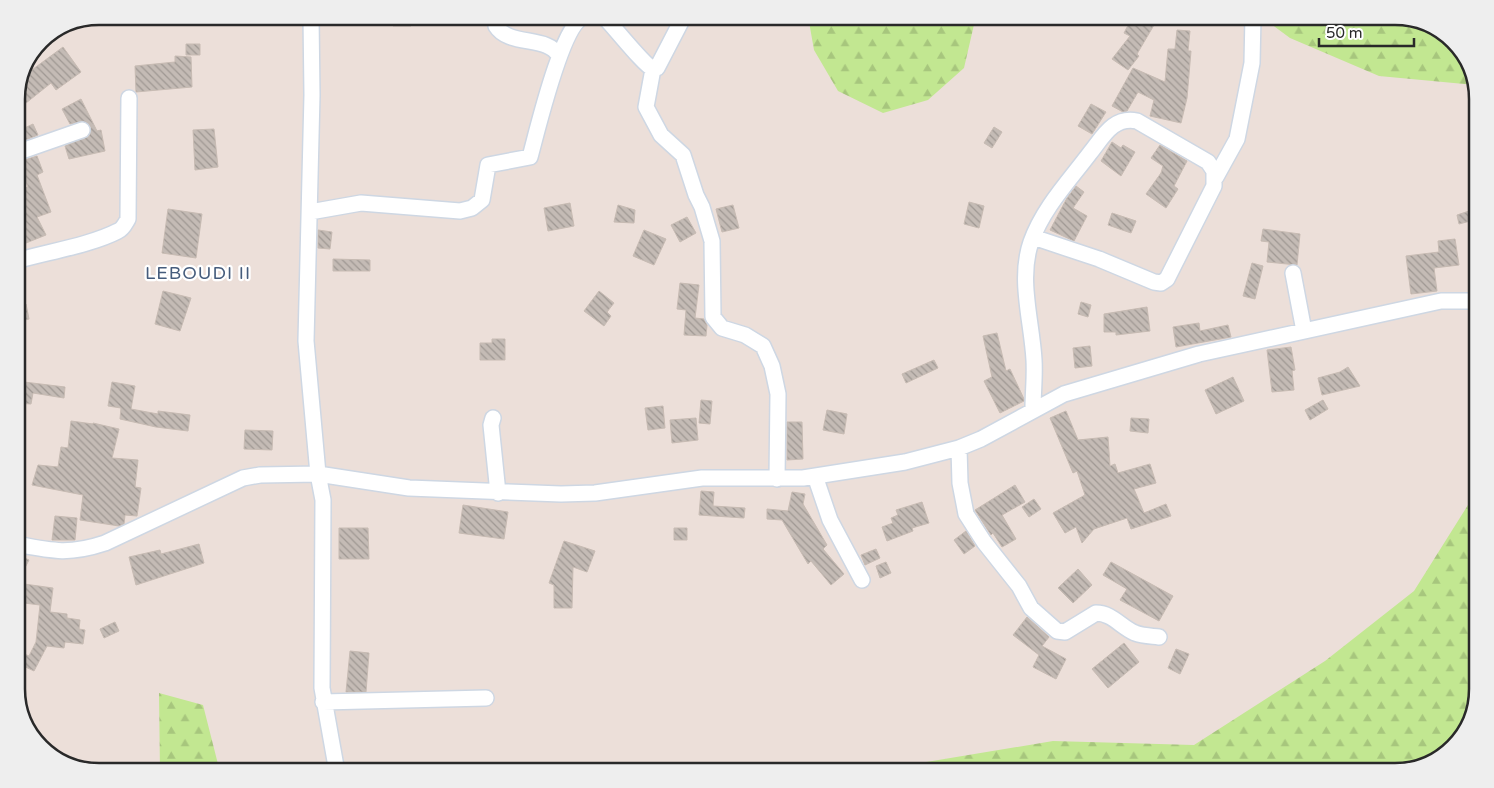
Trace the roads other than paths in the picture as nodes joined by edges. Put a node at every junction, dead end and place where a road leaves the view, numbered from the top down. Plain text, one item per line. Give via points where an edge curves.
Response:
1 (311, 25) edge
2 (496, 25) edge
3 (574, 25) edge
4 (611, 25) edge
5 (680, 25) edge
6 (1253, 25) edge
7 (560, 56) junction
8 (653, 69) junction
9 (129, 98) dead end
10 (82, 130) dead end
11 (25, 150) edge
12 (1216, 177) junction
13 (310, 212) junction
14 (1033, 236) junction
15 (25, 258) edge
16 (1293, 273) dead end
17 (1469, 301) edge
18 (1304, 331) junction
19 (1033, 410) junction
20 (493, 418) dead end
21 (959, 448) junction
22 (318, 474) junction
23 (815, 476) junction
24 (777, 479) junction
25 (498, 492) junction
26 (25, 546) edge
27 (862, 580) dead end
28 (1159, 637) dead end
29 (486, 698) dead end
30 (323, 702) junction
31 (335, 763) edge

1 - 13 street
2 - 7 street via 505,36 540,44
3 - 7 street
4 - 8 street
5 - 8 street via 658,68
6 - 12 street via 1252,63 1237,139
7 - 13 street via 530,157 488,165 482,200 472,208 460,211 361,203
8 - 24 street via 646,108 661,135 683,154 712,241 713,317 722,328 745,335 763,346 772,366 778,394
9 - 15 street via 128,219 124,226 88,241
10 - 11 street
12 - 14 street via 1167,280 1162,283
12 - 14 street via 1208,162 1137,121 1120,121 1111,126 1061,190
13 - 22 street via 306,341
14 - 19 street via 1027,264 1034,360
16 - 18 street
17 - 18 street via 1441,301
18 - 19 street via 1199,354 1064,394
19 - 21 street
20 - 25 street
21 - 23 street via 905,462
21 - 28 street via 960,491 966,514 1039,616 1057,631 1065,632 1101,613 1134,633
22 - 25 street via 409,488
22 - 26 street via 243,478 105,544 81,551
22 - 30 street via 323,500
23 - 24 street
23 - 27 street via 830,520
24 - 25 street via 725,477 595,493
29 - 30 street
30 - 31 street

